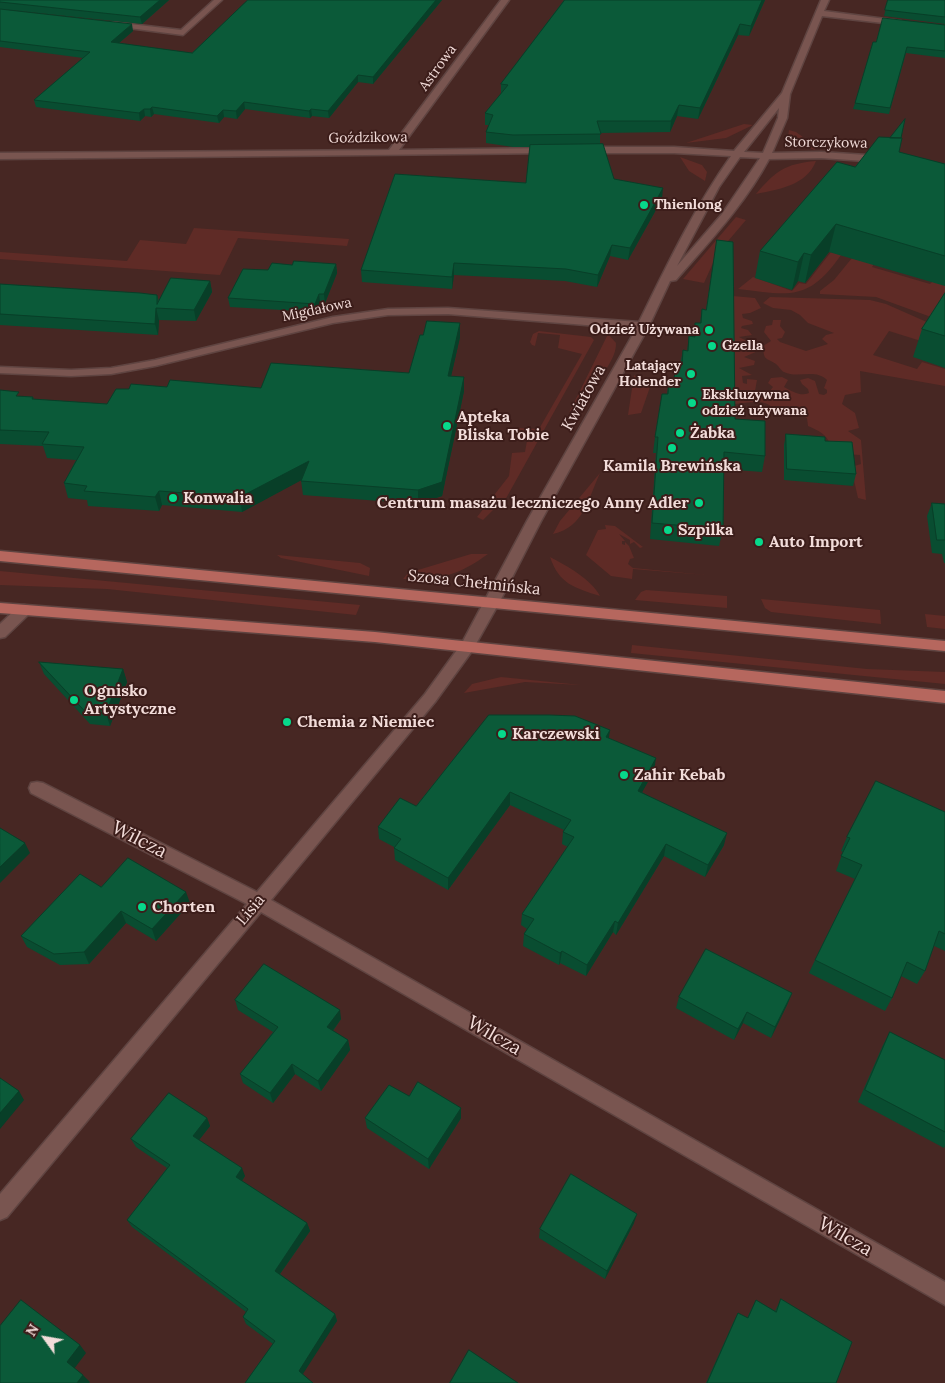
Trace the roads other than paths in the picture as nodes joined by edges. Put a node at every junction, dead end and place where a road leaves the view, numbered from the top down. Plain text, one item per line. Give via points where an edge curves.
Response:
1 (218, 0) edge
2 (505, 0) edge
3 (825, 0) edge
4 (820, 13) junction
5 (106, 24) edge
6 (907, 24) edge
7 (786, 94) junction
8 (577, 150) edge
9 (393, 151) junction
10 (558, 151) edge
11 (737, 154) junction
12 (0, 156) edge
13 (767, 156) junction
14 (888, 159) edge
15 (662, 289) junction
16 (644, 326) junction
17 (0, 370) edge
18 (0, 556) edge
19 (492, 603) junction
20 (0, 608) edge
21 (24, 610) junction
22 (0, 633) edge
23 (945, 646) edge
24 (467, 647) junction
25 (945, 697) edge
26 (37, 788) dead end
27 (258, 901) junction
28 (0, 1210) edge
29 (945, 1294) edge

1 - 5 street via 183,32
2 - 9 street, Astrowa
3 - 4 street, Kwiatowa
4 - 6 street
4 - 7 street, Kwiatowa
7 - 11 street, Kwiatowa
7 - 13 street, Kwiatowa via 786,106
8 - 11 street
9 - 10 street, Goździkowa
9 - 12 street, Goździkowa
11 - 13 street, Storczykowa
11 - 15 street, Kwiatowa via 696,218
13 - 14 street, Storczykowa
13 - 15 street, Kwiatowa via 724,216
15 - 16 street, Kwiatowa
16 - 17 street, Migdałowa via 448,312 388,312 333,320 111,371
16 - 19 street, Kwiatowa via 534,521
18 - 19 main road, Szosa Chełmińska
19 - 23 main road, Szosa Chełmińska
19 - 24 street, Lisia
20 - 21 main road
21 - 22 street
21 - 24 main road
24 - 25 main road
24 - 27 street, Lisia via 430,698
26 - 27 street, Wilcza
27 - 28 street, Lisia
27 - 29 street, Wilcza

